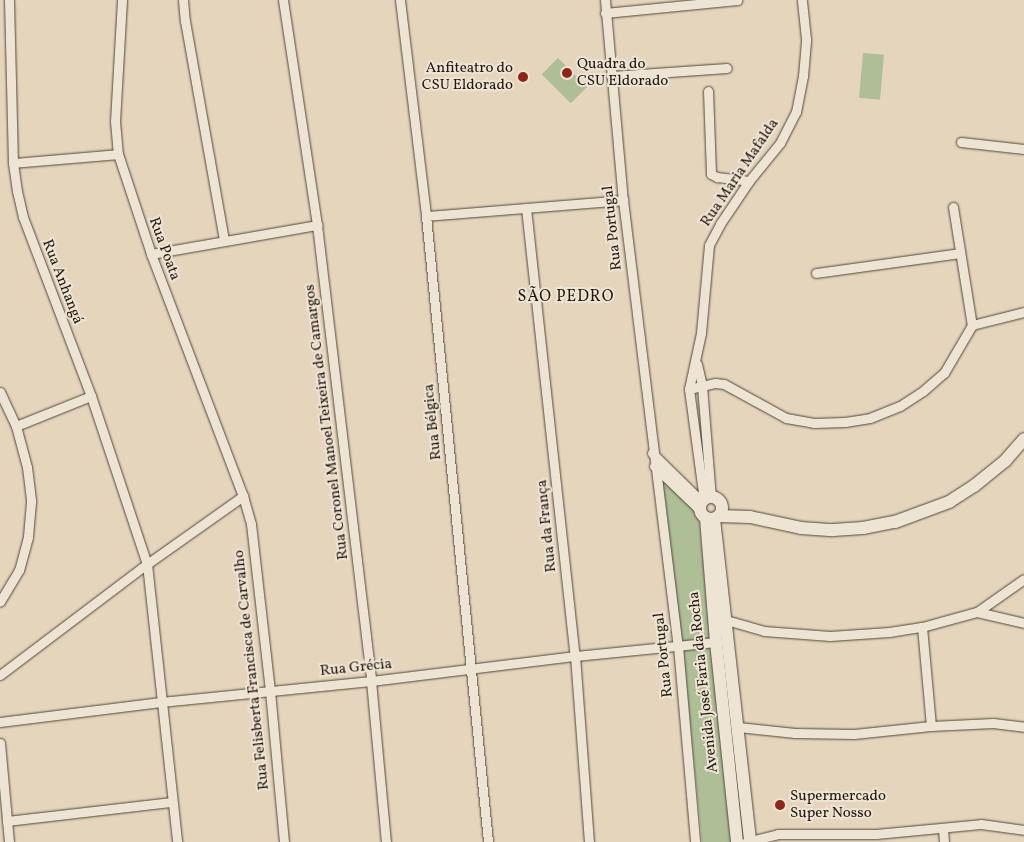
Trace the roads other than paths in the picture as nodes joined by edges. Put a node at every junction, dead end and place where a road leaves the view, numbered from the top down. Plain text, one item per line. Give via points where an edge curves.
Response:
1 (9, 0) edge
2 (122, 0) edge
3 (183, 0) edge
4 (284, 0) edge
5 (400, 0) edge
6 (605, 0) edge
7 (737, 0) edge
8 (802, 0) edge
9 (605, 13) junction
10 (727, 68) dead end
11 (611, 76) junction
12 (708, 91) dead end
13 (961, 142) dead end
14 (1024, 148) edge
15 (118, 154) junction
16 (13, 163) junction
17 (749, 180) junction
18 (623, 200) junction
19 (953, 207) dead end
20 (526, 208) junction
21 (426, 216) junction
22 (317, 225) junction
23 (224, 242) junction
24 (960, 253) junction
25 (150, 254) junction
26 (816, 273) dead end
27 (1024, 312) edge
28 (972, 325) junction
29 (696, 362) junction
30 (702, 386) junction
31 (690, 389) junction
32 (0, 392) edge
33 (91, 396) junction
34 (16, 426) junction
35 (1024, 440) edge
36 (652, 453) junction
37 (654, 466) junction
38 (242, 496) junction
39 (710, 508) junction
40 (147, 564) junction
41 (1024, 579) edge
42 (0, 602) edge
43 (977, 612) junction
44 (726, 620) junction
45 (1024, 623) edge
46 (922, 627) junction
47 (716, 642) junction
48 (678, 646) junction
49 (575, 656) junction
50 (472, 669) junction
51 (0, 674) edge
52 (371, 681) junction
53 (270, 691) junction
54 (161, 702) junction
55 (0, 722) edge
56 (932, 726) junction
57 (738, 727) junction
58 (1024, 727) edge
59 (0, 743) edge
60 (172, 802) junction
61 (7, 821) junction
62 (943, 828) junction
63 (1024, 830) edge
64 (9, 842) edge
65 (177, 842) edge
66 (284, 842) edge
67 (386, 842) edge
68 (488, 842) edge
69 (589, 842) edge
70 (695, 842) edge
71 (746, 842) edge
72 (944, 842) edge

1 - 16 street, Rua Anhangá
2 - 15 street, Rua Poata via 115,121
3 - 23 street
4 - 22 street, Rua Coronel Manoel Teixeira de Camargos
5 - 21 street, Rua Bélgica
6 - 9 street, Rua Portugal
7 - 9 street
8 - 17 street, Rua Maria Mafalda via 806,39 796,112 780,143
9 - 11 street, Rua Portugal
10 - 11 street
11 - 18 street, Rua Portugal
12 - 17 street via 712,174
13 - 14 street
15 - 16 street
15 - 25 street, Rua Poata
16 - 33 street, Rua Anhangá via 23,217
17 - 29 street, Rua Maria Mafalda via 709,245
18 - 20 street
18 - 36 street, Rua Portugal
19 - 24 street
20 - 21 street
20 - 49 street, Rua da França
21 - 50 street, Rua Bélgica
22 - 23 street
22 - 52 street, Rua Coronel Manoel Teixeira de Camargos
23 - 25 street
24 - 26 street
24 - 28 street
25 - 38 street, Rua Poata
27 - 28 street
28 - 30 street via 944,373 900,406 870,418 814,423 786,418 724,384
29 - 30 street, Rua Maria Mafalda
29 - 31 street, Rua Maria Mafalda
30 - 31 street
30 - 39 street, Rua Maria Mafalda
31 - 39 street, Rua Maria Mafalda
32 - 34 street
33 - 34 street
33 - 40 street, Rua Anhangá
34 - 42 street via 27,467 31,502 28,537 18,570
35 - 39 street via 1005,461 974,486 949,502 901,520 863,528 800,528
36 - 37 street, Rua Portugal
36 - 39 street
37 - 39 street
37 - 48 street, Rua Portugal
38 - 40 street
38 - 53 street, Rua Felisberta Francisca de Carvalho via 250,524
39 - 44 street, Avenida José Faria da Rocha
39 - 47 street, Avenida José Faria da Rocha
40 - 51 street
40 - 54 street, Rua Anhangá
41 - 43 street
43 - 45 street
43 - 46 street
44 - 46 street via 764,630 830,636
44 - 57 street, Avenida José Faria da Rocha
46 - 56 street
47 - 48 street, Rua Grécia
47 - 71 street, Avenida José Faria da Rocha
48 - 49 street, Rua Grécia
48 - 70 street, Rua Portugal
49 - 50 street, Rua Grécia
49 - 69 street, Rua da França
50 - 52 street, Rua Grécia
50 - 68 street, Rua Bélgica
52 - 53 street, Rua Grécia
52 - 67 street, Rua Coronel Manoel Teixeira de Camargos
53 - 54 street, Rua Grécia
53 - 66 street, Rua Felisberta Francisca de Carvalho
54 - 55 street, Rua Grécia
54 - 60 street, Rua Anhangá
56 - 57 street via 854,734 795,733
56 - 58 street via 992,723
57 - 71 street, Avenida José Faria da Rocha
59 - 61 street
60 - 61 street
60 - 65 street, Rua Anhangá
61 - 64 street
62 - 63 street via 981,824
62 - 71 street via 876,834 778,834
62 - 72 street

